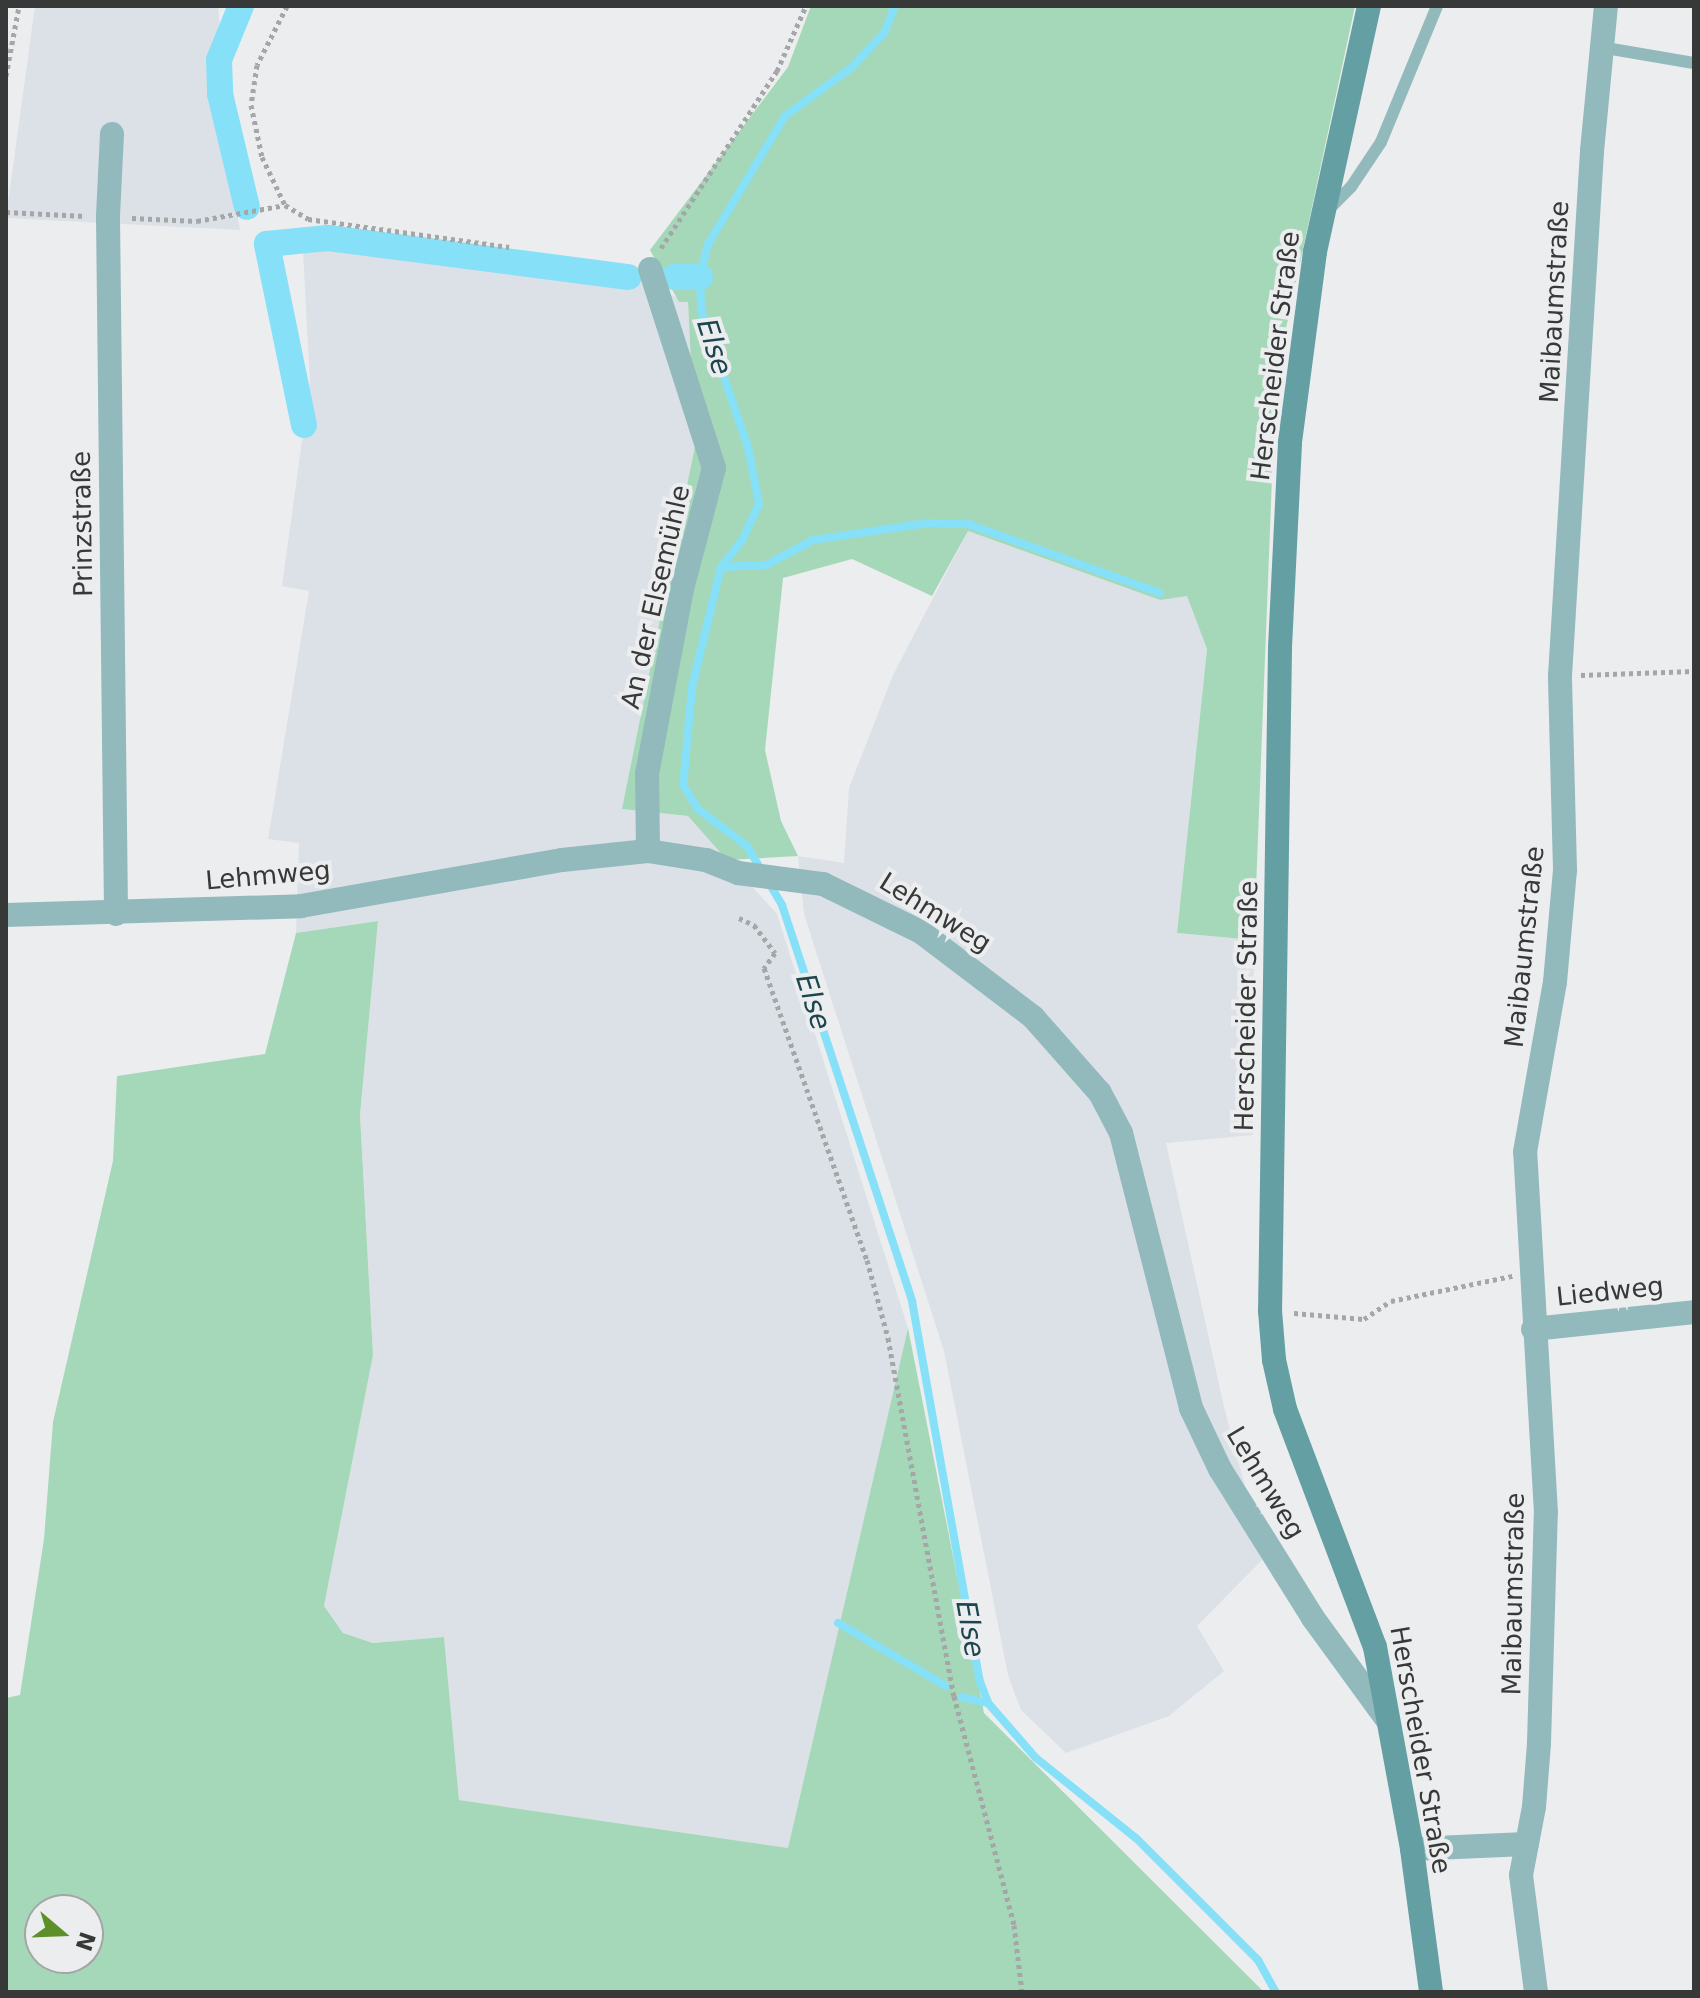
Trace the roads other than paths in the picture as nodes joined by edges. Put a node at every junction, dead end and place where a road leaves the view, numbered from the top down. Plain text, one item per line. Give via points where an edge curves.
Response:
1 (1369, 6) edge
2 (1437, 6) edge
3 (1606, 6) edge
4 (1600, 47) junction
5 (1694, 63) edge
6 (112, 134) dead end
7 (1322, 217) junction
8 (650, 269) road end
9 (648, 851) junction
10 (116, 914) junction
11 (6, 915) edge
12 (1694, 1312) edge
13 (1533, 1329) junction
14 (1386, 1718) junction
15 (1527, 1844) junction
16 (1412, 1849) junction
17 (1431, 1992) edge
18 (1536, 1992) edge

1 - 7 main road, Herscheider Straße
2 - 7 lane via 1381,142 1351,187
3 - 4 street, Maibaumstraße
4 - 5 lane
4 - 13 street, Maibaumstraße via 1560,676 1565,870 1555,982 1525,1152
6 - 10 street, Prinzstraße via 108,217
7 - 14 main road, Herscheider Straße via 1301,340 1283,563 1270,1311 1285,1409 1368,1621
8 - 9 street, An der Elsemühle via 714,468 682,589 647,774
9 - 10 street, Lehmweg via 562,860 301,906
9 - 14 street, Lehmweg via 706,860 738,873 823,884 861,900 968,964 1033,1017 1100,1093 1121,1133 1191,1408 1220,1469 1313,1618
10 - 11 street, Lehmweg
12 - 13 street, Liedweg
13 - 15 street, Maibaumstraße via 1546,1513 1539,1743
14 - 16 main road, Herscheider Straße
15 - 16 street
15 - 18 street, Maibaumstraße via 1521,1875
16 - 17 main road, Herscheider Straße

